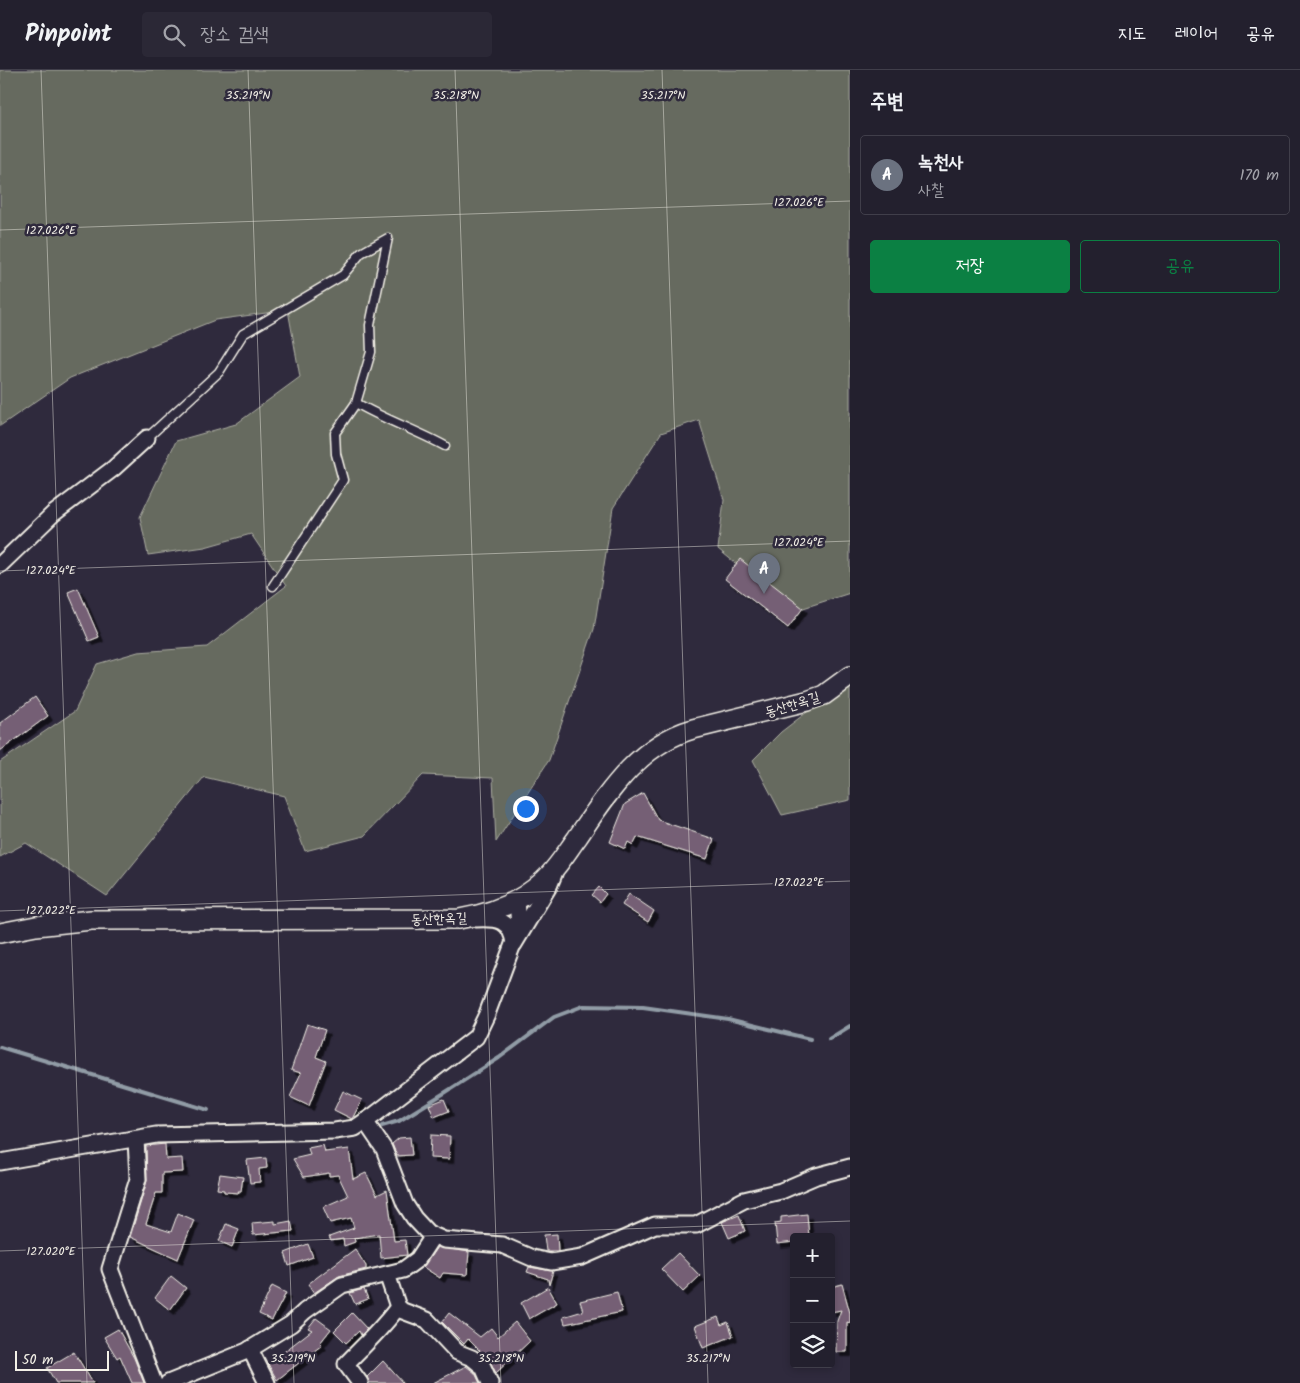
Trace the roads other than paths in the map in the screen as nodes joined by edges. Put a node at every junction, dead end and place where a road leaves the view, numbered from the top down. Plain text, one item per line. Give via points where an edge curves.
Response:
1 (356, 403) junction
2 (147, 438) joint
3 (445, 446) dead end
4 (0, 565) edge
5 (273, 586) dead end
6 (850, 676) edge
7 (557, 866) junction
8 (517, 900) junction
9 (459, 919) junction
10 (0, 933) edge
11 (514, 944) junction
12 (365, 1121) junction
13 (136, 1139) junction
14 (0, 1162) edge
15 (850, 1167) edge
16 (433, 1236) junction
17 (387, 1274) junction
18 (398, 1307) junction
19 (250, 1349) junction
20 (154, 1383) edge
21 (168, 1383) edge
22 (267, 1383) edge
23 (360, 1383) edge
24 (490, 1383) edge

1 - 2 lane via 371,352 370,325 388,238 361,253 343,275 243,334 219,372
1 - 3 lane
1 - 5 lane via 335,432 336,454 343,480
2 - 4 street via 114,468 53,514
6 - 7 street, 동산한옥길 via 824,695 807,702 693,729 660,742 622,776
7 - 8 street, 동산한옥길 via 541,883
7 - 11 street via 549,886
8 - 9 street, 동산한옥길 via 492,911
8 - 11 street via 519,928
9 - 10 street, 동산한옥길 via 91,920
9 - 11 street via 492,918 502,922 510,928
11 - 12 street via 476,1037
12 - 13 street via 345,1130 180,1134
12 - 16 street via 384,1149 405,1204 419,1225
13 - 14 street
13 - 20 street via 138,1179 110,1269
15 - 16 street via 744,1200 696,1225 656,1226 560,1262 541,1261 502,1245 444,1240
16 - 17 street via 414,1264
17 - 18 street
17 - 19 street via 335,1289 291,1324
18 - 23 street via 385,1325 346,1364
18 - 24 street via 427,1320 458,1352 483,1367
19 - 21 street
19 - 22 street

